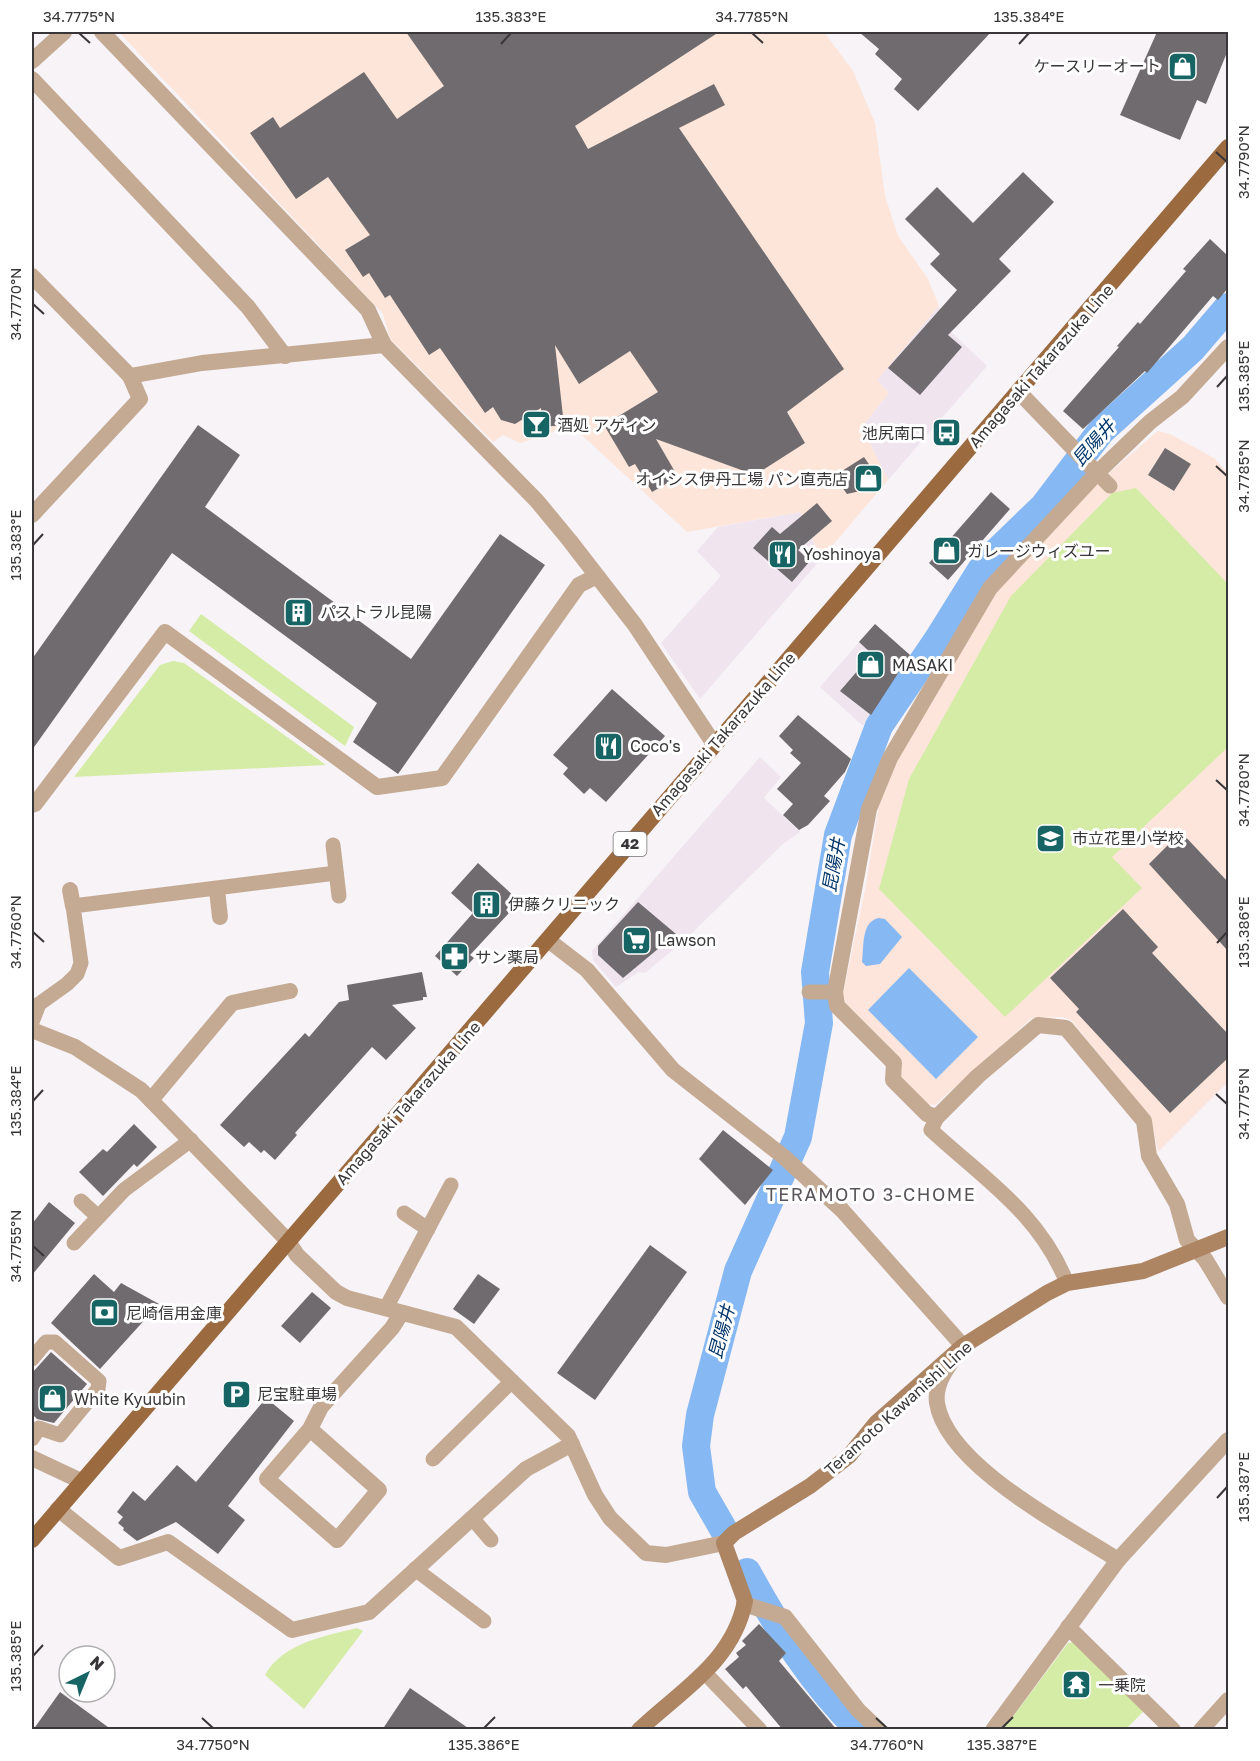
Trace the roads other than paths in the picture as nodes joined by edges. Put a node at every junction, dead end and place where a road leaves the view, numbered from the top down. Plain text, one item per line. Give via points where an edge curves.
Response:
1 (64, 32) edge
2 (102, 32) edge
3 (32, 61) edge
4 (32, 79) edge
5 (1228, 147) edge
6 (32, 276) edge
7 (384, 345) junction
8 (1228, 347) edge
9 (285, 356) junction
10 (130, 376) junction
11 (1019, 392) junction
12 (1095, 471) junction
13 (1110, 486) dead end
14 (32, 515) edge
15 (597, 576) junction
16 (714, 744) junction
17 (32, 805) edge
18 (333, 845) dead end
19 (336, 873) junction
20 (217, 890) junction
21 (339, 896) dead end
22 (220, 917) dead end
23 (548, 940) junction
24 (290, 991) dead end
25 (809, 992) dead end
26 (835, 992) junction
27 (32, 1022) edge
28 (32, 1030) edge
29 (151, 1100) junction
30 (937, 1117) junction
31 (191, 1140) junction
32 (452, 1185) dead end
33 (81, 1201) dead end
34 (404, 1213) dead end
35 (97, 1216) junction
36 (428, 1228) junction
37 (1228, 1237) edge
38 (288, 1241) junction
39 (74, 1243) dead end
40 (1196, 1248) junction
41 (1067, 1283) junction
42 (1228, 1298) edge
43 (393, 1311) junction
44 (963, 1346) junction
45 (32, 1359) edge
46 (512, 1381) junction
47 (310, 1429) junction
48 (32, 1439) edge
49 (1228, 1440) edge
50 (572, 1444) junction
51 (32, 1458) edge
52 (433, 1459) dead end
53 (81, 1481) junction
54 (58, 1509) junction
55 (472, 1518) junction
56 (32, 1540) edge
57 (491, 1540) dead end
58 (724, 1543) junction
59 (1118, 1560) junction
60 (415, 1569) junction
61 (750, 1606) junction
62 (484, 1621) dead end
63 (1068, 1628) junction
64 (706, 1674) junction
65 (1228, 1700) edge
66 (639, 1730) edge
67 (760, 1730) edge
68 (879, 1730) edge
69 (993, 1730) edge
70 (1173, 1730) edge
71 (1201, 1730) edge

1 - 3 street
2 - 7 street via 368,310
4 - 9 street via 248,307
5 - 11 main road, Amagasaki Takarazuka Line / 42
6 - 10 street
7 - 9 street
7 - 15 street via 537,501
8 - 12 street via 1182,397
9 - 10 street via 202,363
10 - 14 street via 140,399
11 - 12 street
11 - 16 main road, Amagasaki Takarazuka Line / 42
12 - 13 lane
12 - 26 street via 990,588 890,758 869,809
15 - 16 street
15 - 17 street via 579,585 442,778 377,787 165,632
16 - 23 main road, Amagasaki Takarazuka Line / 42
18 - 19 lane
19 - 20 lane
19 - 21 lane
20 - 22 street
20 - 27 lane via 72,898 81,963 67,984 39,1004
23 - 38 main road, Amagasaki Takarazuka Line / 42
23 - 44 street via 587,970 673,1070 791,1163 842,1210
24 - 29 street via 232,1003
25 - 26 lane
26 - 30 street via 837,1006 894,1064 893,1080 927,1114
28 - 29 street via 75,1047
29 - 31 street
30 - 40 street via 1038,1025 1066,1028 1144,1121 1149,1156 1177,1204 1187,1240
30 - 41 lane via 931,1130 1033,1223 1056,1254
31 - 35 lane via 124,1190
31 - 38 street
32 - 36 lane
33 - 35 lane
34 - 36 lane
35 - 39 lane
36 - 43 lane
37 - 40 main road, Teramoto Kawanishi Line
38 - 43 street via 297,1255 336,1292
38 - 53 main road, Amagasaki Takarazuka Line / 42
40 - 41 main road, Teramoto Kawanishi Line via 1143,1271
40 - 42 street
41 - 44 main road, Teramoto Kawanishi Line
43 - 46 street via 456,1327
43 - 47 street via 392,1328 321,1407
44 - 58 main road, Teramoto Kawanishi Line via 876,1423 849,1456
44 - 59 street via 939,1381 937,1403 950,1434 965,1455
45 - 48 lane via 46,1341 55,1342 99,1381 98,1389 60,1435 39,1428
46 - 50 street
46 - 52 lane
47 - 47 street via 379,1490 337,1540 267,1479
49 - 59 street
50 - 55 street via 526,1469
50 - 58 street via 605,1510 646,1553 666,1555
51 - 53 street
53 - 54 main road, Amagasaki Takarazuka Line / 42
54 - 56 main road, Amagasaki Takarazuka Line / 42
54 - 60 street via 119,1558 168,1542 292,1630 369,1612
55 - 57 lane
55 - 60 street
58 - 61 main road
59 - 63 street
60 - 62 lane
61 - 64 main road
61 - 68 street via 785,1617 858,1710
63 - 69 street
63 - 70 street
64 - 66 main road
64 - 67 lane
65 - 71 street

